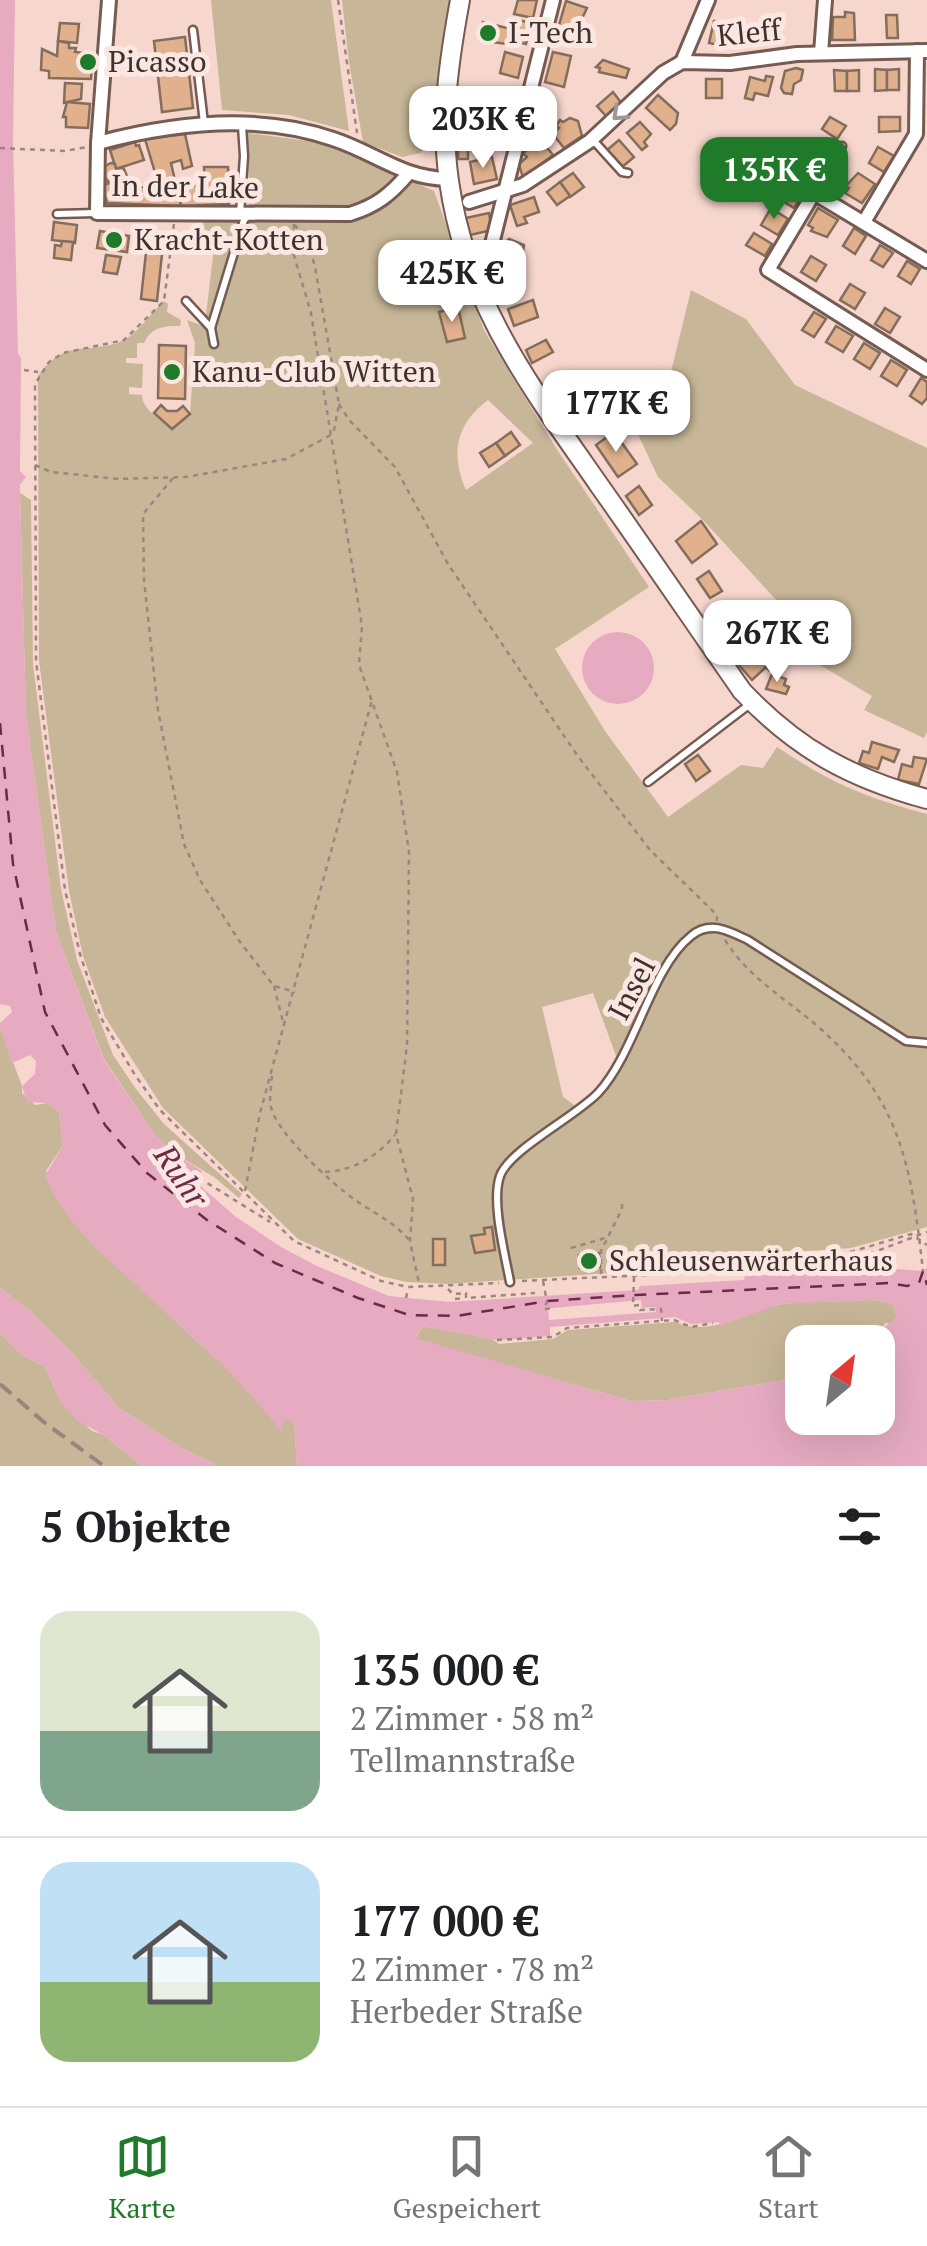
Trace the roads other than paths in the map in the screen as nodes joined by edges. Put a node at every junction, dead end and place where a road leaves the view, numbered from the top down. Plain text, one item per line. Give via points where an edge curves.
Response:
1 (108, 0) edge
2 (460, 0) edge
3 (553, 0) edge
4 (708, 0) edge
5 (826, 0) edge
6 (193, 30) dead end
7 (922, 51) edge
8 (821, 53) junction
9 (690, 62) junction
10 (204, 125) junction
11 (242, 126) junction
12 (593, 138) junction
13 (98, 143) junction
14 (842, 146) dead end
15 (628, 173) dead end
16 (408, 174) junction
17 (448, 179) junction
18 (506, 191) junction
19 (814, 193) junction
20 (470, 202) dead end
21 (97, 213) junction
22 (56, 214) dead end
23 (245, 215) junction
24 (864, 222) junction
25 (927, 261) edge
26 (490, 268) dead end
27 (186, 301) dead end
28 (210, 328) junction
29 (214, 344) dead end
30 (927, 370) edge
31 (752, 702) junction
32 (648, 782) dead end
33 (927, 798) edge
34 (927, 1043) edge
35 (510, 1282) road end

1 - 13 street, In der Lake
2 - 17 main road via 446,91
3 - 18 street
4 - 9 street, Kleff
5 - 8 street, Kleff
6 - 10 lane
7 - 8 street, Kleff
7 - 24 street via 916,134
8 - 9 street, Kleff
9 -> 12 street, Kleff via 664,73
10 - 11 street
10 - 13 street
11 - 16 street via 299,130
11 - 23 lane
12 - 15 lane
12 - 18 street, Kleff
13 - 21 street, In der Lake
14 - 19 lane
16 - 17 street
16 - 23 street, In der Lake via 387,198 350,214
17 - 31 main road via 467,260 495,329
18 - 20 street, Kleff
18 - 26 street
19 - 24 street
19 - 30 street via 768,270
21 - 22 lane
21 - 23 street, In der Lake
23 - 28 lane
24 - 25 street
27 - 28 lane
28 - 29 lane
31 - 32 lane
31 - 33 main road via 802,746 850,774
34 - 35 lane, Insel via 906,1042 748,940 722,928 702,929 656,986 610,1078 502,1171 498,1194

